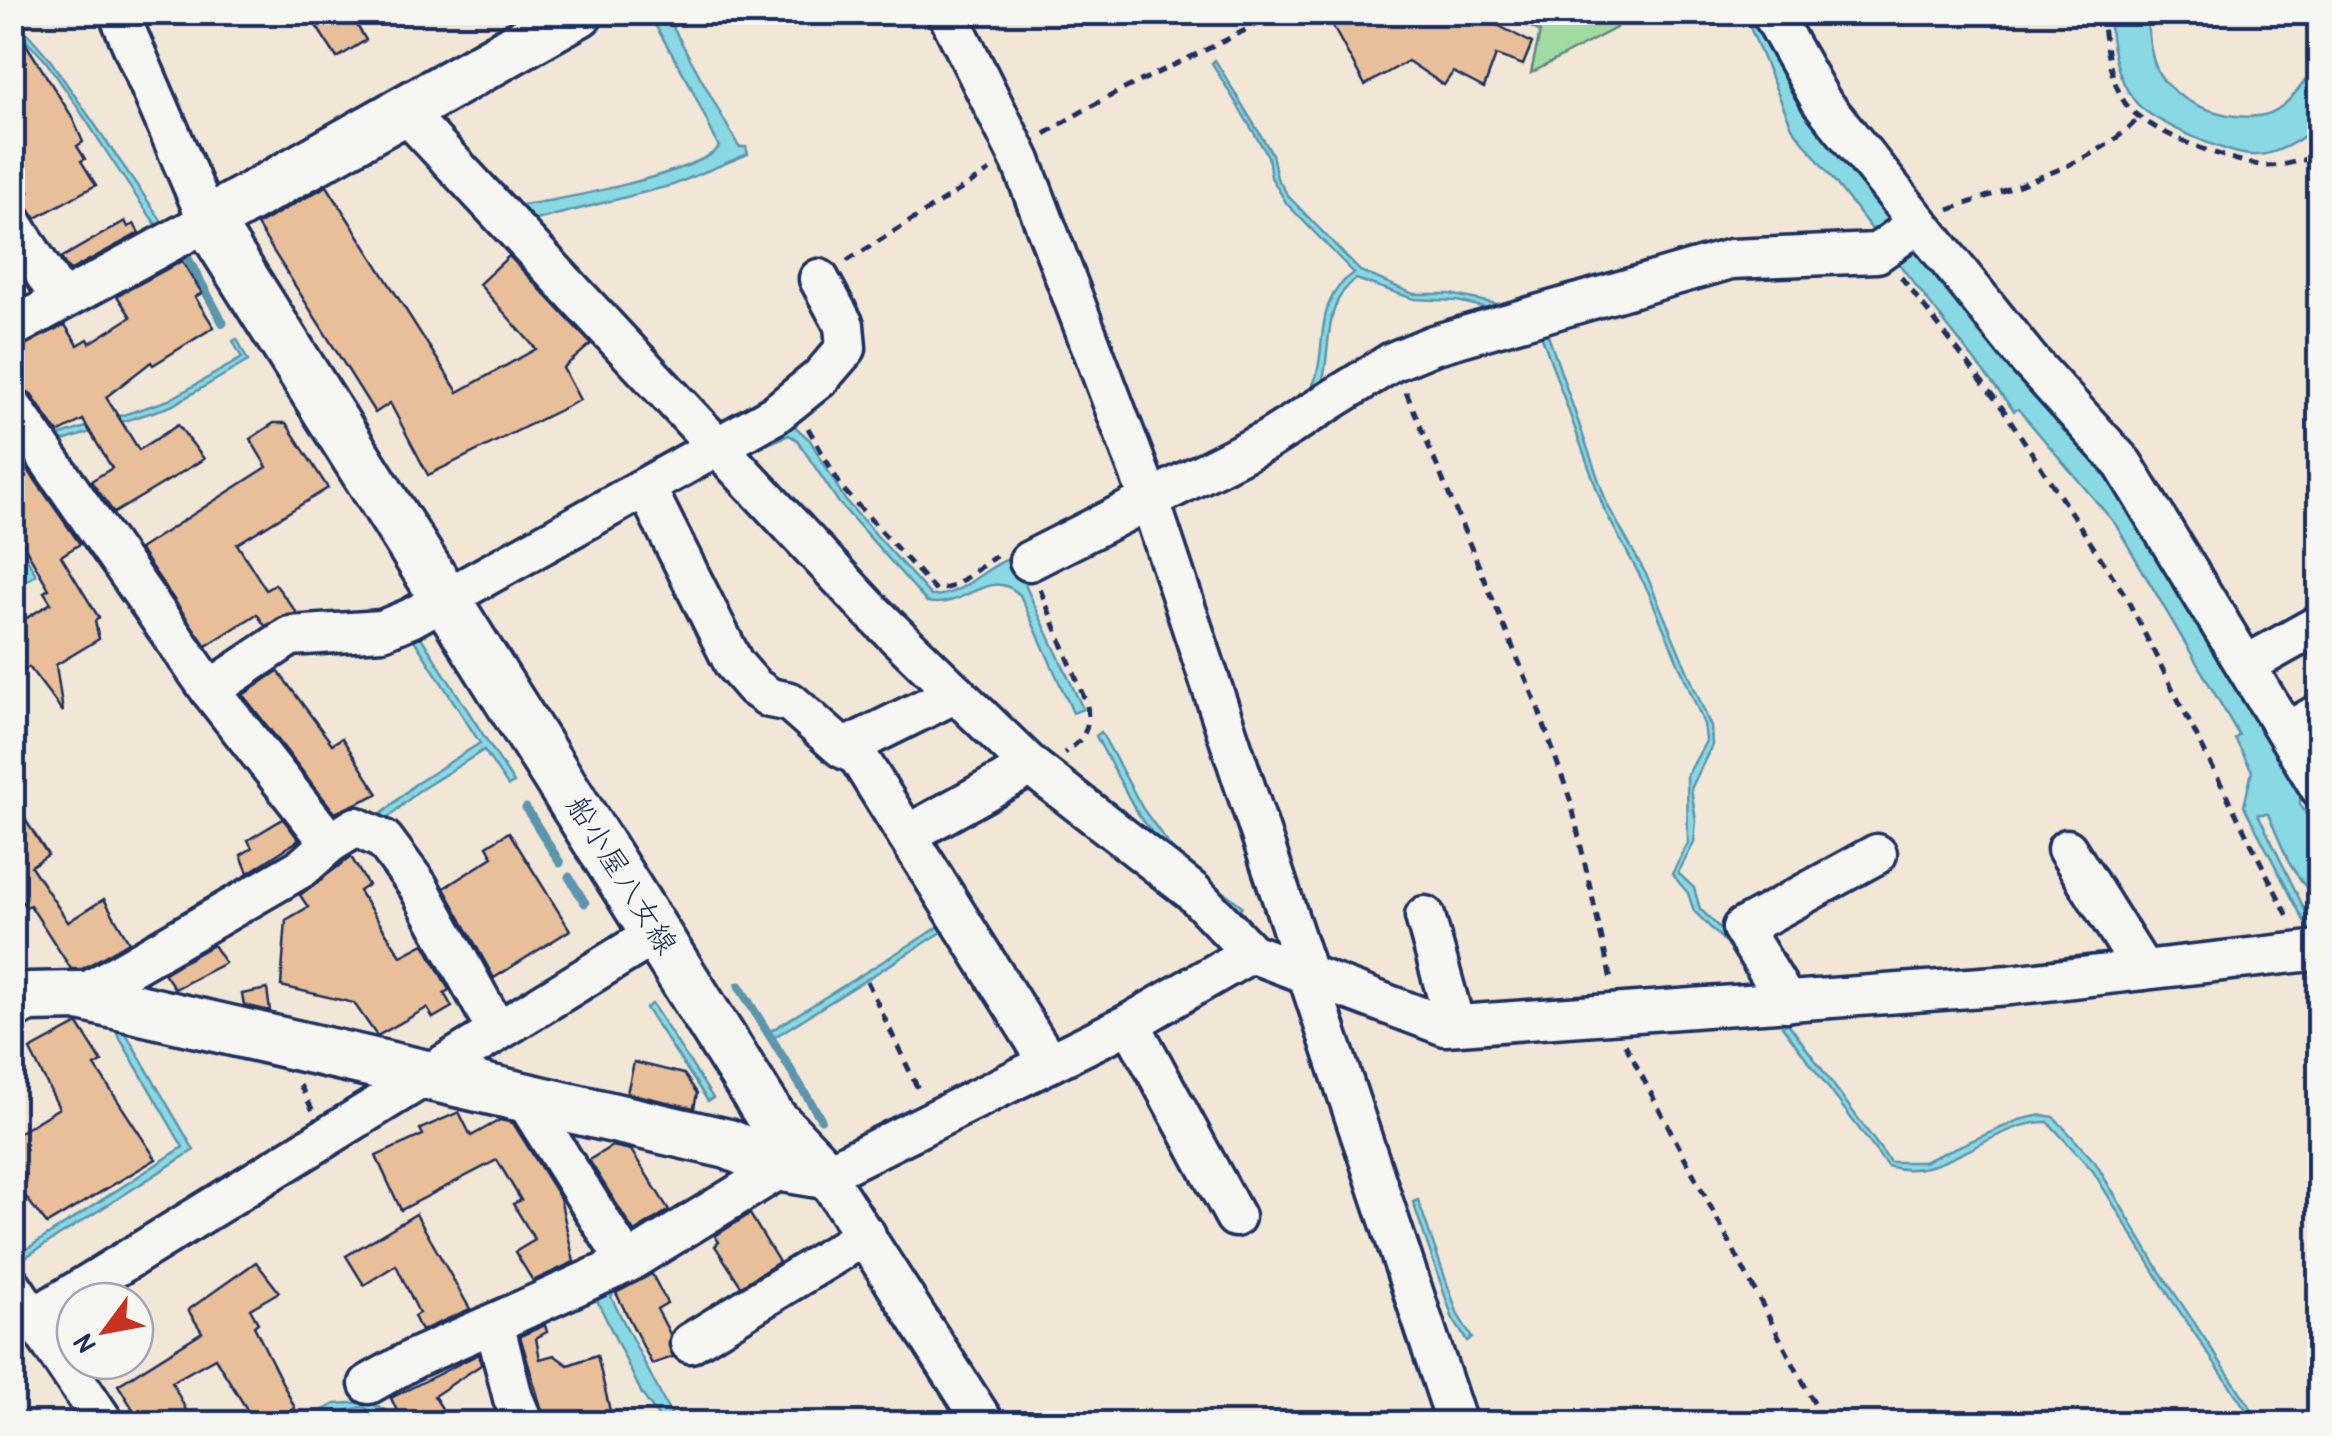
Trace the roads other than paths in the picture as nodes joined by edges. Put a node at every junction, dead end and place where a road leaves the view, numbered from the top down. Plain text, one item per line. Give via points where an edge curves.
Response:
1 (118, 12) edge
2 (579, 12) edge
3 (947, 12) edge
4 (1770, 12) edge
5 (404, 111) junction
6 (208, 221) junction
7 (12, 222) edge
8 (1917, 225) junction
9 (819, 279) road end
10 (61, 300) junction
11 (12, 328) edge
12 (12, 407) edge
13 (718, 448) junction
14 (646, 490) junction
15 (1149, 498) junction
16 (1029, 561) road end
17 (446, 596) junction
18 (2320, 624) edge
19 (2248, 664) junction
20 (210, 690) junction
21 (956, 693) junction
22 (2304, 722) edge
23 (856, 755) junction
24 (1033, 768) junction
25 (2320, 788) edge
26 (907, 835) junction
27 (330, 843) junction
28 (2067, 848) dead end
29 (1876, 854) dead end
30 (1424, 916) dead end
31 (658, 932) junction
32 (2313, 951) edge
33 (1251, 954) junction
34 (1304, 970) junction
35 (2143, 970) junction
36 (18, 990) edge
37 (80, 996) junction
38 (1787, 1002) junction
39 (1130, 1024) junction
40 (1455, 1025) junction
41 (497, 1031) junction
42 (1049, 1063) junction
43 (433, 1074) junction
44 (522, 1095) junction
45 (804, 1171) junction
46 (1236, 1217) dead end
47 (866, 1235) junction
48 (627, 1262) junction
49 (12, 1286) edge
50 (494, 1323) junction
51 (24, 1324) edge
52 (690, 1344) dead end
53 (369, 1384) dead end
54 (970, 1418) edge
55 (105, 1424) edge
56 (524, 1424) edge
57 (1457, 1424) edge

1 - 6 street
2 - 5 main road
3 - 15 street via 1017,153
4 - 8 street via 1821,101
5 - 6 main road
5 - 13 street
6 - 10 street
6 - 17 main road, 船小屋八女線
7 - 10 street
8 - 15 street via 1882,250 1731,259 1433,345 1392,362 1266,441
8 - 19 street via 2124,464
9 - 13 street via 844,325 846,348 778,412
10 - 11 street
12 - 20 street
13 - 14 street
13 - 21 street
14 - 17 street
14 - 23 street via 734,664 754,687 790,702
15 - 16 street
15 - 34 street
17 - 20 street via 382,630 290,636
17 - 31 main road, 船小屋八女線
18 - 19 street
19 - 22 street
20 - 27 street
21 - 23 street via 851,745
21 - 24 street
22 - 25 street
23 - 26 street
24 - 26 street
24 - 33 street via 1193,892
26 - 42 street
27 - 37 street via 303,868
27 - 41 street via 356,827 384,840 418,886
28 - 35 street
29 - 38 street via 1742,928
30 - 40 street
31 - 41 street
31 - 45 main road, 船小屋八女線
32 - 35 street
33 - 34 street
33 - 39 street
34 - 40 street
34 - 57 street
35 - 38 street
36 - 37 main road
37 - 43 main road
38 - 40 street
39 - 42 street
39 - 46 street
41 - 43 street
42 - 45 street via 933,1121
43 - 44 main road
43 - 51 street
44 - 45 main road via 728,1144
44 - 48 street
45 - 47 street
45 - 48 street
47 - 52 street
47 - 54 street
48 - 50 street
49 - 51 street
50 - 53 street
50 - 56 street
51 - 55 street

